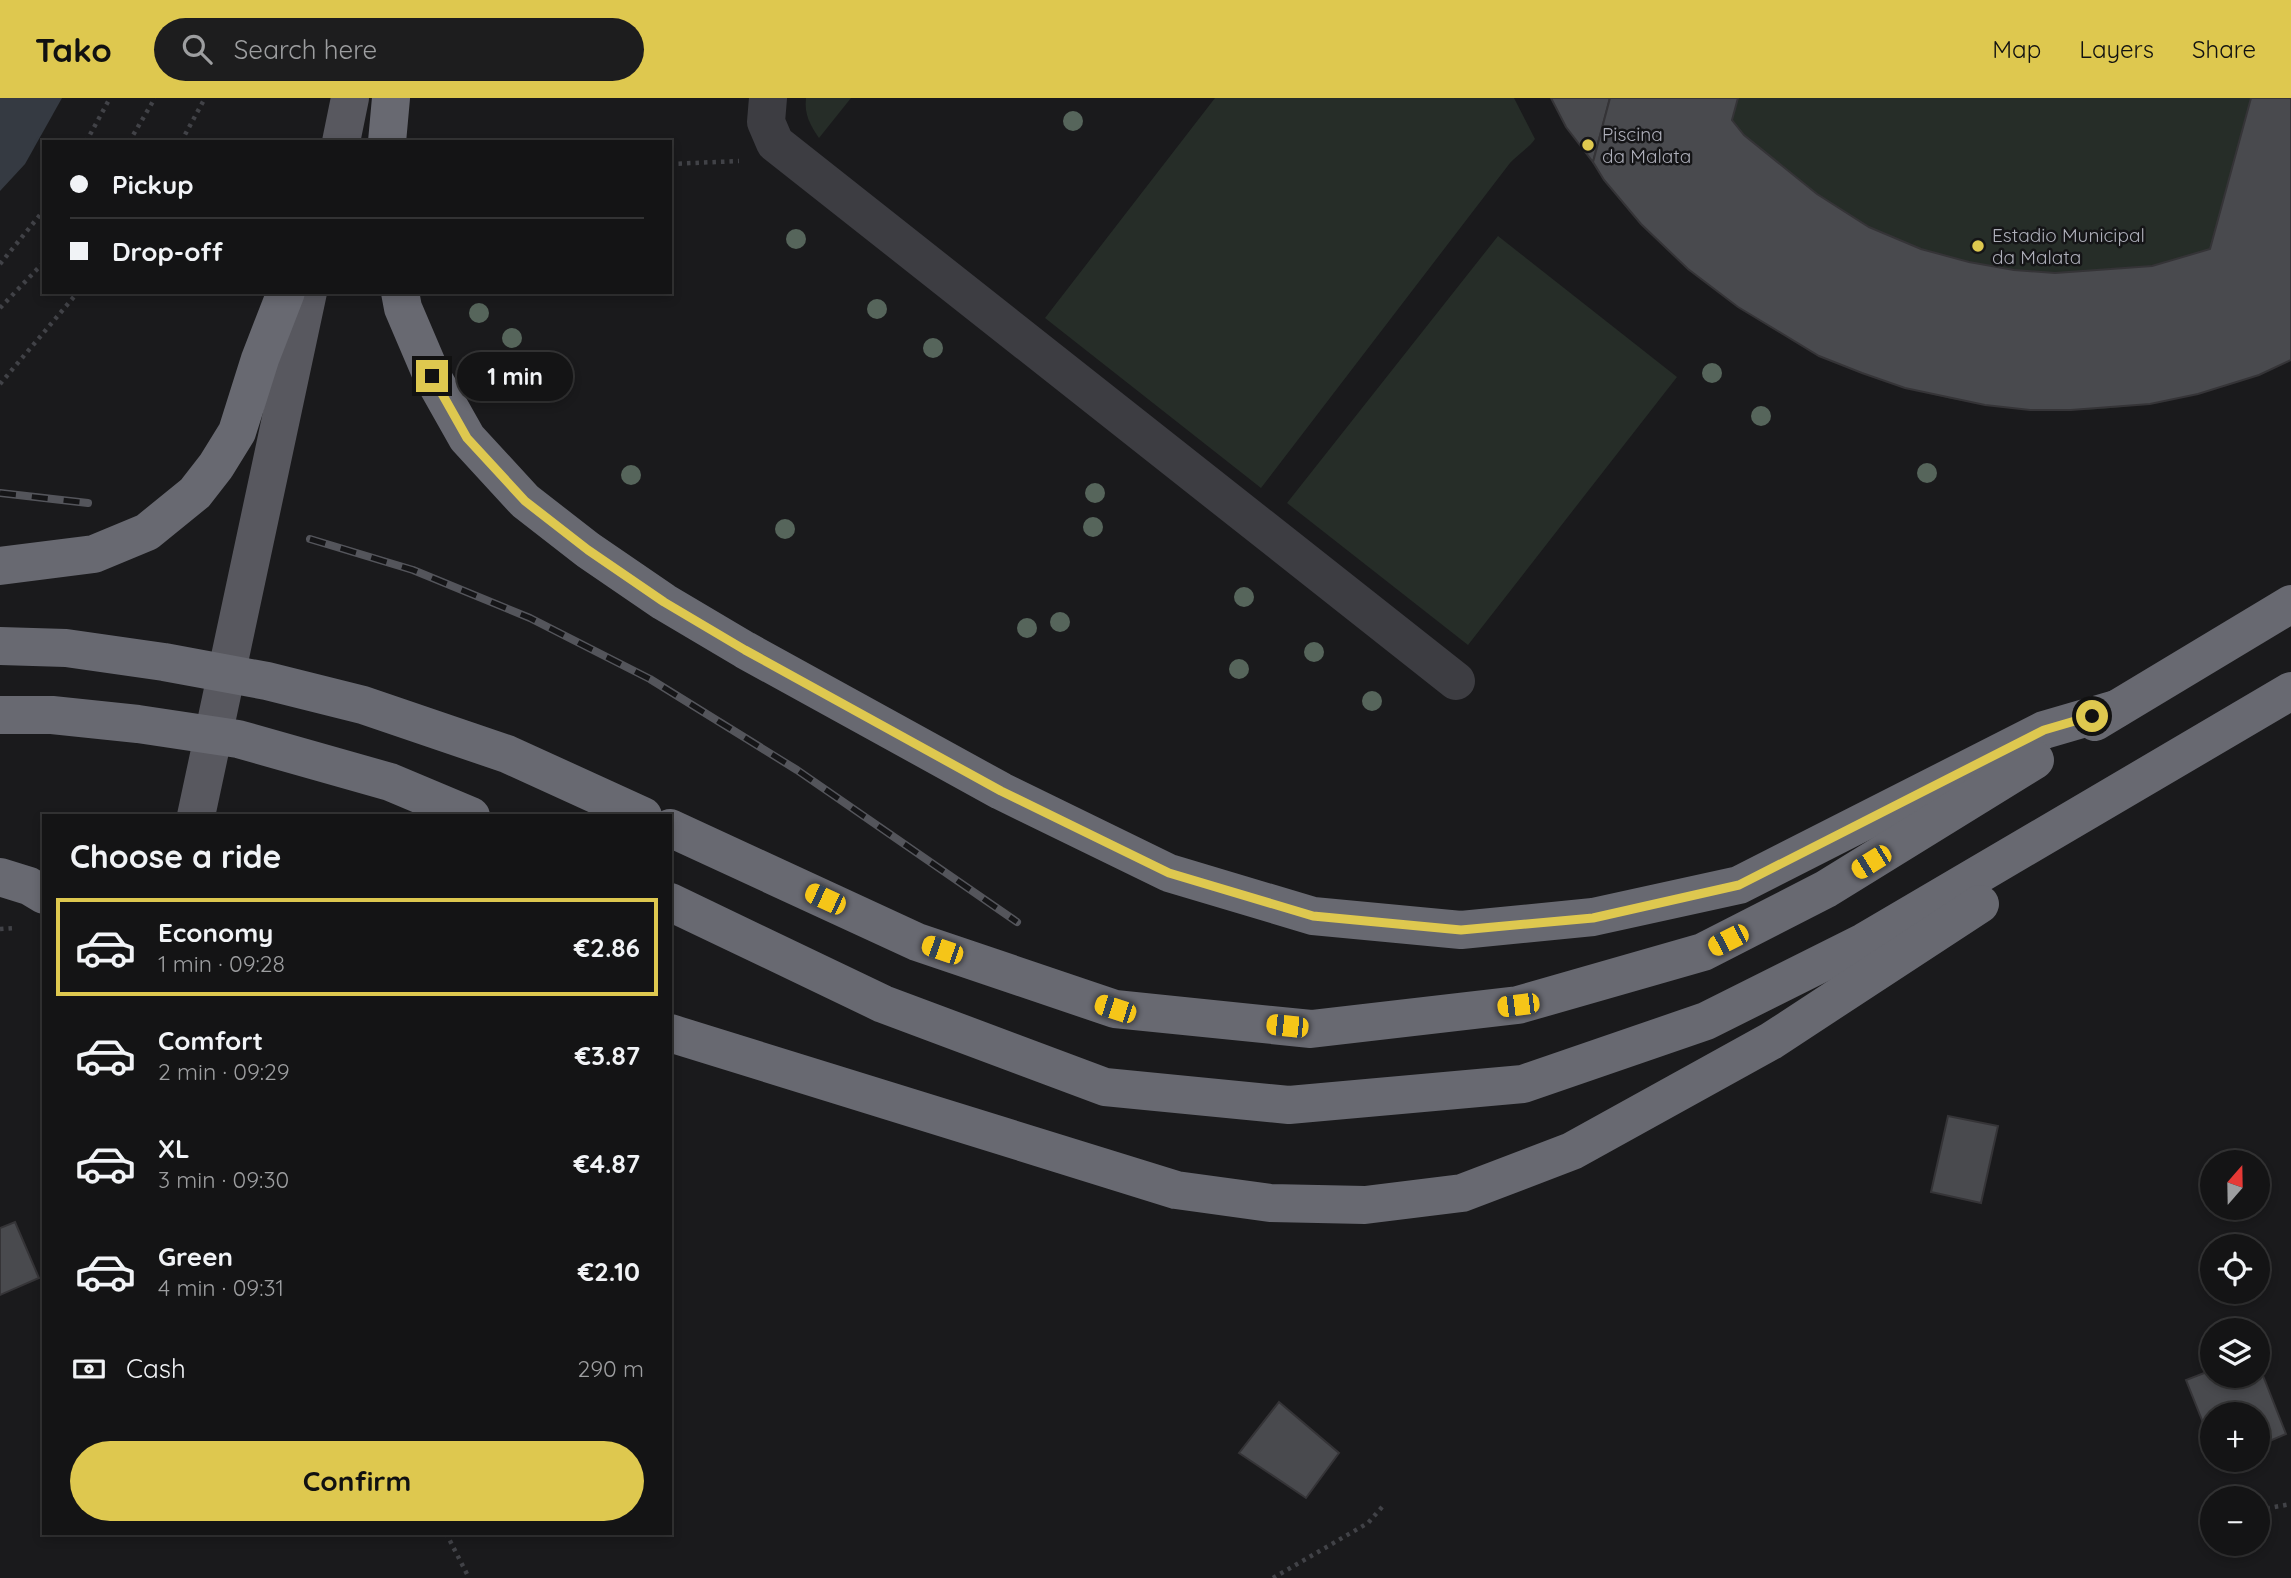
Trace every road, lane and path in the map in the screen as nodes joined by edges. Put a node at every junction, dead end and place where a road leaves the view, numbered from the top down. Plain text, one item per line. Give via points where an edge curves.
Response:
1 (110, 98) edge
2 (155, 98) edge
3 (205, 98) edge
4 (350, 98) edge
5 (391, 98) edge
6 (768, 98) edge
7 (87, 140) edge
8 (130, 140) edge
9 (182, 140) edge
10 (341, 140) edge
11 (387, 140) edge
12 (751, 160) dead end
13 (672, 164) edge
14 (42, 212) edge
15 (0, 264) edge
16 (42, 264) edge
17 (76, 294) edge
18 (285, 294) edge
19 (308, 294) edge
20 (400, 294) edge
21 (0, 308) edge
22 (0, 384) edge
23 (0, 566) edge
24 (2291, 604) edge
25 (0, 646) edge
26 (1457, 681) dead end
27 (2291, 691) edge
28 (2116, 709) junction
29 (0, 715) edge
30 (2205, 741) junction
31 (195, 814) edge
32 (466, 814) edge
33 (639, 814) edge
34 (672, 829) edge
35 (0, 877) edge
36 (42, 894) edge
37 (672, 903) edge
38 (672, 1034) edge
39 (2291, 1504) edge
40 (1383, 1506) dead end
41 (2270, 1508) edge
42 (447, 1535) edge
43 (469, 1578) edge
44 (1273, 1578) edge

1 - 7 path
2 - 8 path
3 - 9 path
4 - 10 main road
5 - 11 highway
6 - 26 street via 766,122 775,143
12 - 13 path
14 - 15 path
16 - 21 path
17 - 22 path
18 - 23 highway via 237,432 195,493 147,532 94,554
19 - 31 main road
20 - 28 highway via 432,376 467,438 525,501 664,602 1001,791 1169,873 1313,916 1461,930 1593,918 1739,885 2044,730
24 - 28 highway
25 - 33 highway via 66,648 164,663 267,681 363,705 507,754
27 - 30 highway
28 - 34 highway via 1826,889 1703,952 1518,1005 1311,1029 1115,1009 917,942
29 - 32 highway via 52,715 238,739 390,782
30 - 37 highway via 1864,942 1706,1021 1523,1084 1289,1105 1105,1087 883,1004
30 - 38 highway via 2093,835 1938,930 1771,1041 1572,1151 1462,1193 1365,1205 1270,1203 1176,1190
35 - 36 highway
39 - 41 path
40 - 44 path via 1368,1523
42 - 43 path

